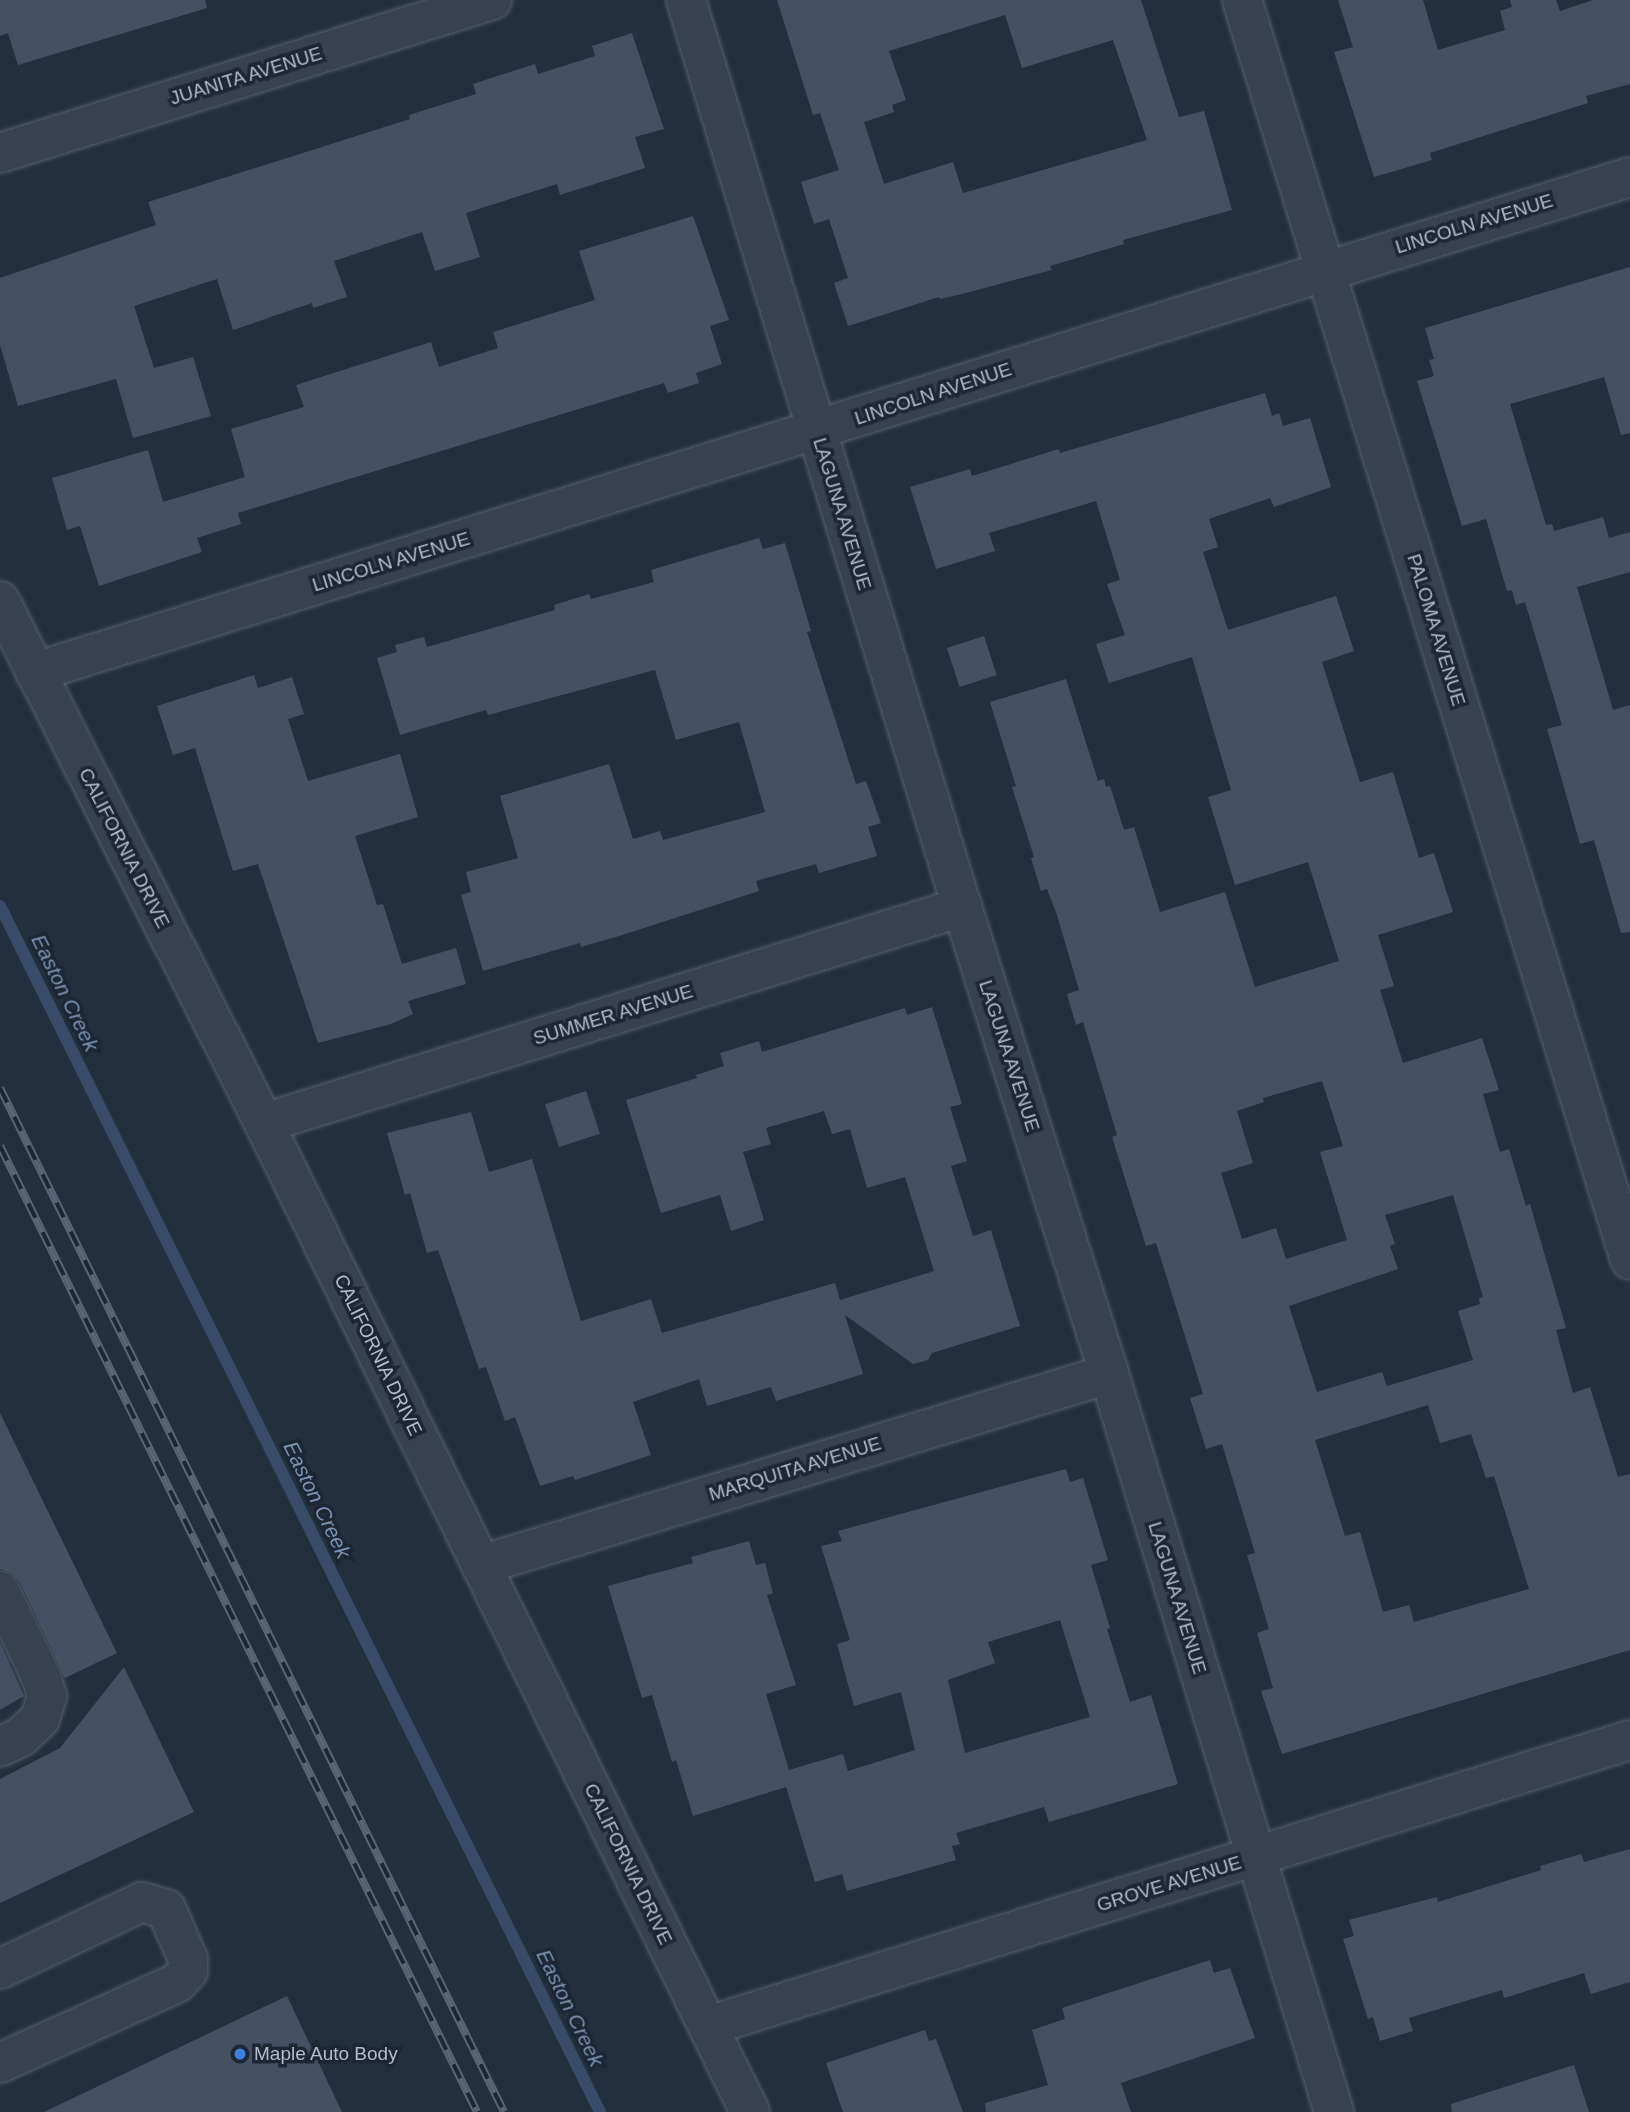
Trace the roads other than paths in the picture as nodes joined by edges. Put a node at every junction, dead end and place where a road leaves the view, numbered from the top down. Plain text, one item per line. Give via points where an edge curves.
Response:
1 (492, 0) edge
2 (686, 0) edge
3 (1242, 0) edge
4 (0, 153) edge
5 (1630, 177) edge
6 (1325, 270) junction
7 (817, 431) junction
8 (0, 601) edge
9 (35, 672) junction
10 (962, 907) junction
11 (264, 1123) junction
12 (1630, 1261) edge
13 (1109, 1374) junction
14 (481, 1565) junction
15 (0, 1591) edge
16 (1630, 1741) edge
17 (0, 1747) edge
18 (1255, 1858) junction
19 (0, 1969) edge
20 (708, 2026) junction
21 (3, 2055) edge
22 (750, 2112) edge
23 (1334, 2112) edge

1 - 4 street, JUANITA AVENUE
2 - 7 street, LAGUNA AVENUE
3 - 6 street, PALOMA AVENUE
5 - 6 street, LINCOLN AVENUE
6 - 7 street, LINCOLN AVENUE
6 - 12 street, PALOMA AVENUE
7 - 9 street, LINCOLN AVENUE
7 - 10 street, LAGUNA AVENUE
8 - 9 street, CALIFORNIA DRIVE
9 - 11 street, CALIFORNIA DRIVE
10 - 11 street, SUMMER AVENUE
10 - 13 street, LAGUNA AVENUE
11 - 14 street, CALIFORNIA DRIVE
13 - 14 street, MARQUITA AVENUE
13 - 18 street, LAGUNA AVENUE
14 - 20 street, CALIFORNIA DRIVE
15 - 17 street via 47,1696 40,1719 21,1737
16 - 18 street, GROVE AVENUE
18 - 20 street, GROVE AVENUE
18 - 23 street, LAGUNA AVENUE
19 - 21 street via 142,1902 166,1909 188,1959 188,1971 177,1983
20 - 22 street, CALIFORNIA DRIVE

